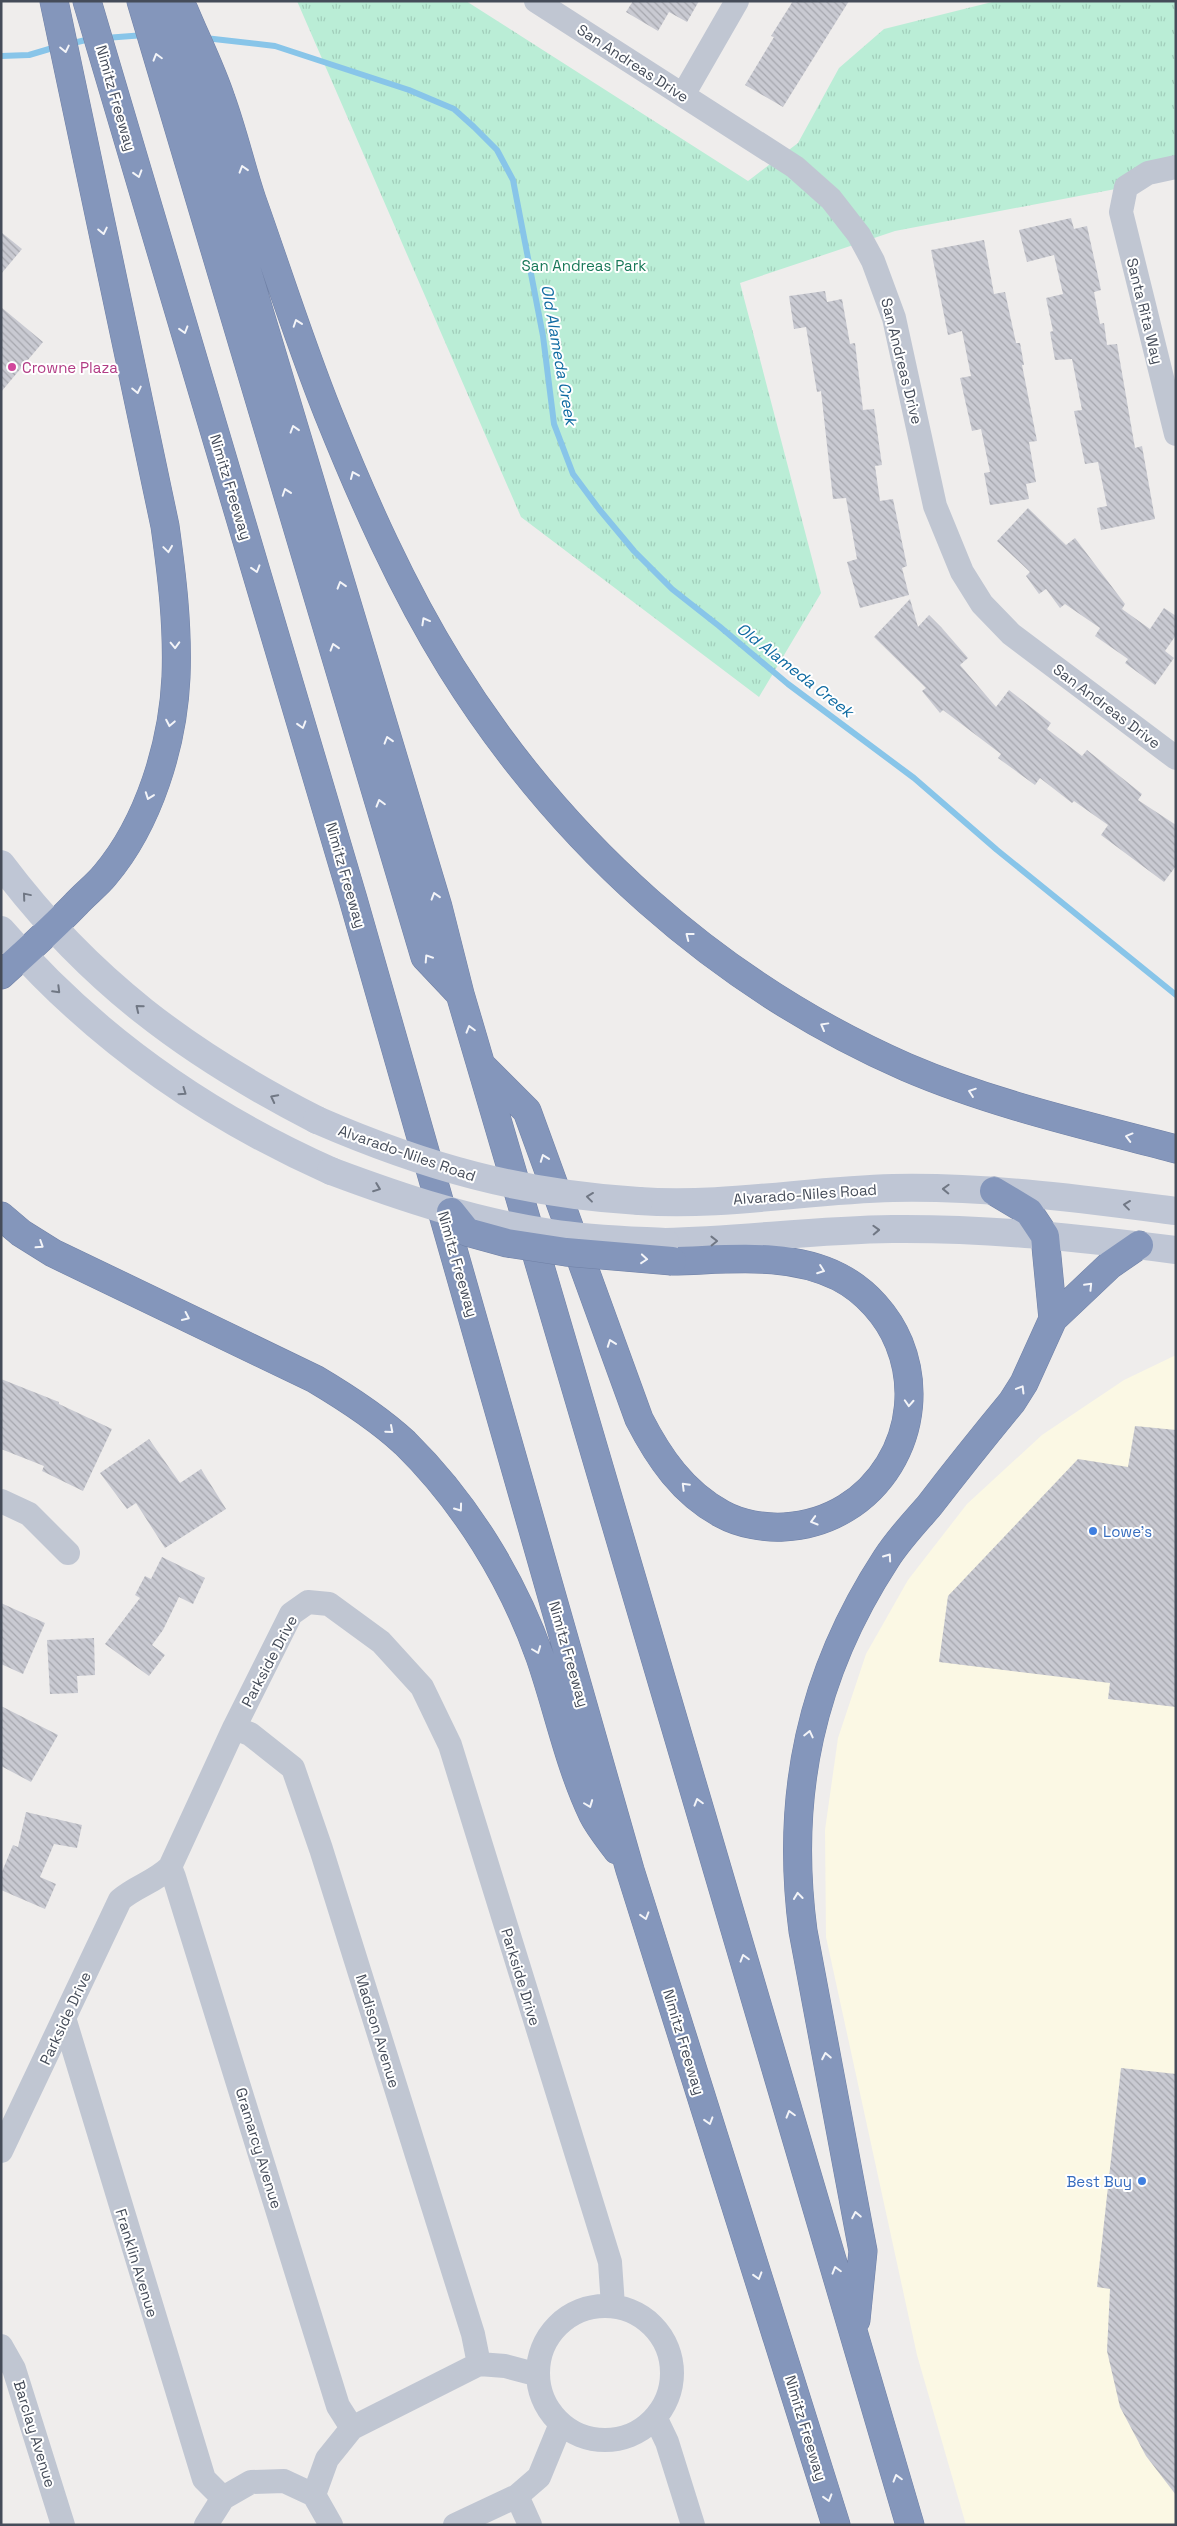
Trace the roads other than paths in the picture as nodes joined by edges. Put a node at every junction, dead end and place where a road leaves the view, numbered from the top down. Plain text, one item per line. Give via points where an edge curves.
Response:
1 (54, 1) edge
2 (88, 1) edge
3 (141, 1) edge
4 (166, 1) edge
5 (181, 1) edge
6 (536, 1) edge
7 (737, 1) edge
8 (683, 95) junction
9 (182, 102) junction
10 (1176, 167) edge
11 (1176, 434) edge
12 (1173, 748) edge
13 (1, 864) edge
14 (53, 927) junction
15 (1, 930) edge
16 (23, 955) junction
17 (1, 975) edge
18 (480, 1065) junction
19 (1176, 1149) edge
20 (994, 1191) junction
21 (1176, 1211) edge
22 (451, 1212) joint
23 (1, 1216) edge
24 (1045, 1236) junction
25 (1139, 1245) junction
26 (1176, 1250) edge
27 (668, 1252) junction
28 (1053, 1319) junction
29 (1, 1501) edge
30 (68, 1552) dead end
31 (234, 1728) junction
32 (170, 1868) junction
33 (630, 1870) junction
34 (65, 2021) junction
35 (1, 2151) edge
36 (613, 2306) junction
37 (855, 2333) junction
38 (1, 2346) edge
39 (480, 2364) junction
40 (535, 2374) junction
41 (656, 2419) junction
42 (560, 2426) junction
43 (352, 2428) junction
44 (314, 2495) junction
45 (517, 2496) junction
46 (223, 2498) junction
47 (63, 2525) edge
48 (206, 2525) edge
49 (331, 2525) edge
50 (455, 2525) edge
51 (530, 2525) edge
52 (692, 2525) edge
53 (836, 2525) edge
54 (910, 2525) edge

1 -> 14 highway via 165,526 175,596 176,678 164,749 136,825 105,875
2 -> 33 highway, Nimitz Freeway via 350,889
9 -> 3 highway
4 - 9 highway
19 -> 5 highway via 953,1086 836,1033 775,997 690,937 650,904 573,829 507,749 449,663 369,509 323,400 252,199 221,99
6 - 8 street, San Andreas Drive
7 - 8 street
8 - 12 street, San Andreas Drive via 795,166 831,199 859,235 873,261 894,318 935,506 962,572 982,604 1010,634
18 -> 9 highway via 435,898
10 - 11 street, Santa Rita Way via 1148,173 1126,187 1121,212
14 -> 13 main road, Alvarado-Niles Road
14 - 16 highway
20 -> 14 main road, Alvarado-Niles Road, bridge via 877,1189 653,1202 552,1192 486,1180 373,1145 261,1091 174,1036 88,964
15 - 16 main road
16 - 17 highway
16 -> 22 main road, bridge via 107,1035 188,1096 239,1127 331,1171
27 -> 18 highway via 773,1259 812,1267 839,1277 861,1291 880,1310 903,1355 910,1405 897,1452 866,1493 824,1519 798,1526 772,1527 747,1524 724,1515 682,1484 665,1464 639,1419 527,1111
37 -> 18 highway
21 -> 20 main road, Alvarado-Niles Road
20 - 24 highway via 1029,1212
22 -> 27 highway, bridge via 466,1232 506,1243 566,1252
23 -> 33 highway via 53,1253 315,1379 351,1400 404,1443 457,1504 510,1588 539,1656 594,1816
24 - 25 main road
27 -> 24 main road via 732,1240 844,1230
24 - 28 highway
25 - 26 main road
28 -> 25 highway via 1110,1265
37 -> 28 highway via 863,2251 802,1931 798,1894 797,1827 805,1753 823,1684 862,1598 887,1557 1012,1402
29 - 30 street via 29,1514
31 - 32 street, Parkside Drive
31 - 36 street, Parkside Drive via 291,1614 308,1602 329,1604 381,1642 422,1687 450,1745 610,2262
31 - 39 street, Madison Avenue via 250,1734 293,1768 322,1849
32 - 34 street, Parkside Drive via 158,1879 133,1888 120,1900
32 - 43 street, Gramarcy Avenue via 338,2406
33 -> 53 highway, Nimitz Freeway
34 - 35 street, Parkside Drive
34 - 46 street, Franklin Avenue via 204,2479
36 - 40 street via 584,2308 558,2322 541,2346
36 - 41 street via 640,2316 662,2336 672,2364 670,2393
54 -> 37 highway
38 - 47 street, Barclay Avenue via 14,2369
39 - 40 street via 506,2366
39 - 43 street
40 - 42 street
41 - 42 street via 635,2435 609,2442 583,2438
41 - 52 street via 667,2442
42 - 45 street via 539,2477
43 - 44 street via 328,2459
44 - 46 street via 284,2481 251,2482
44 - 49 street
45 - 50 street
45 - 51 street
46 - 48 street

